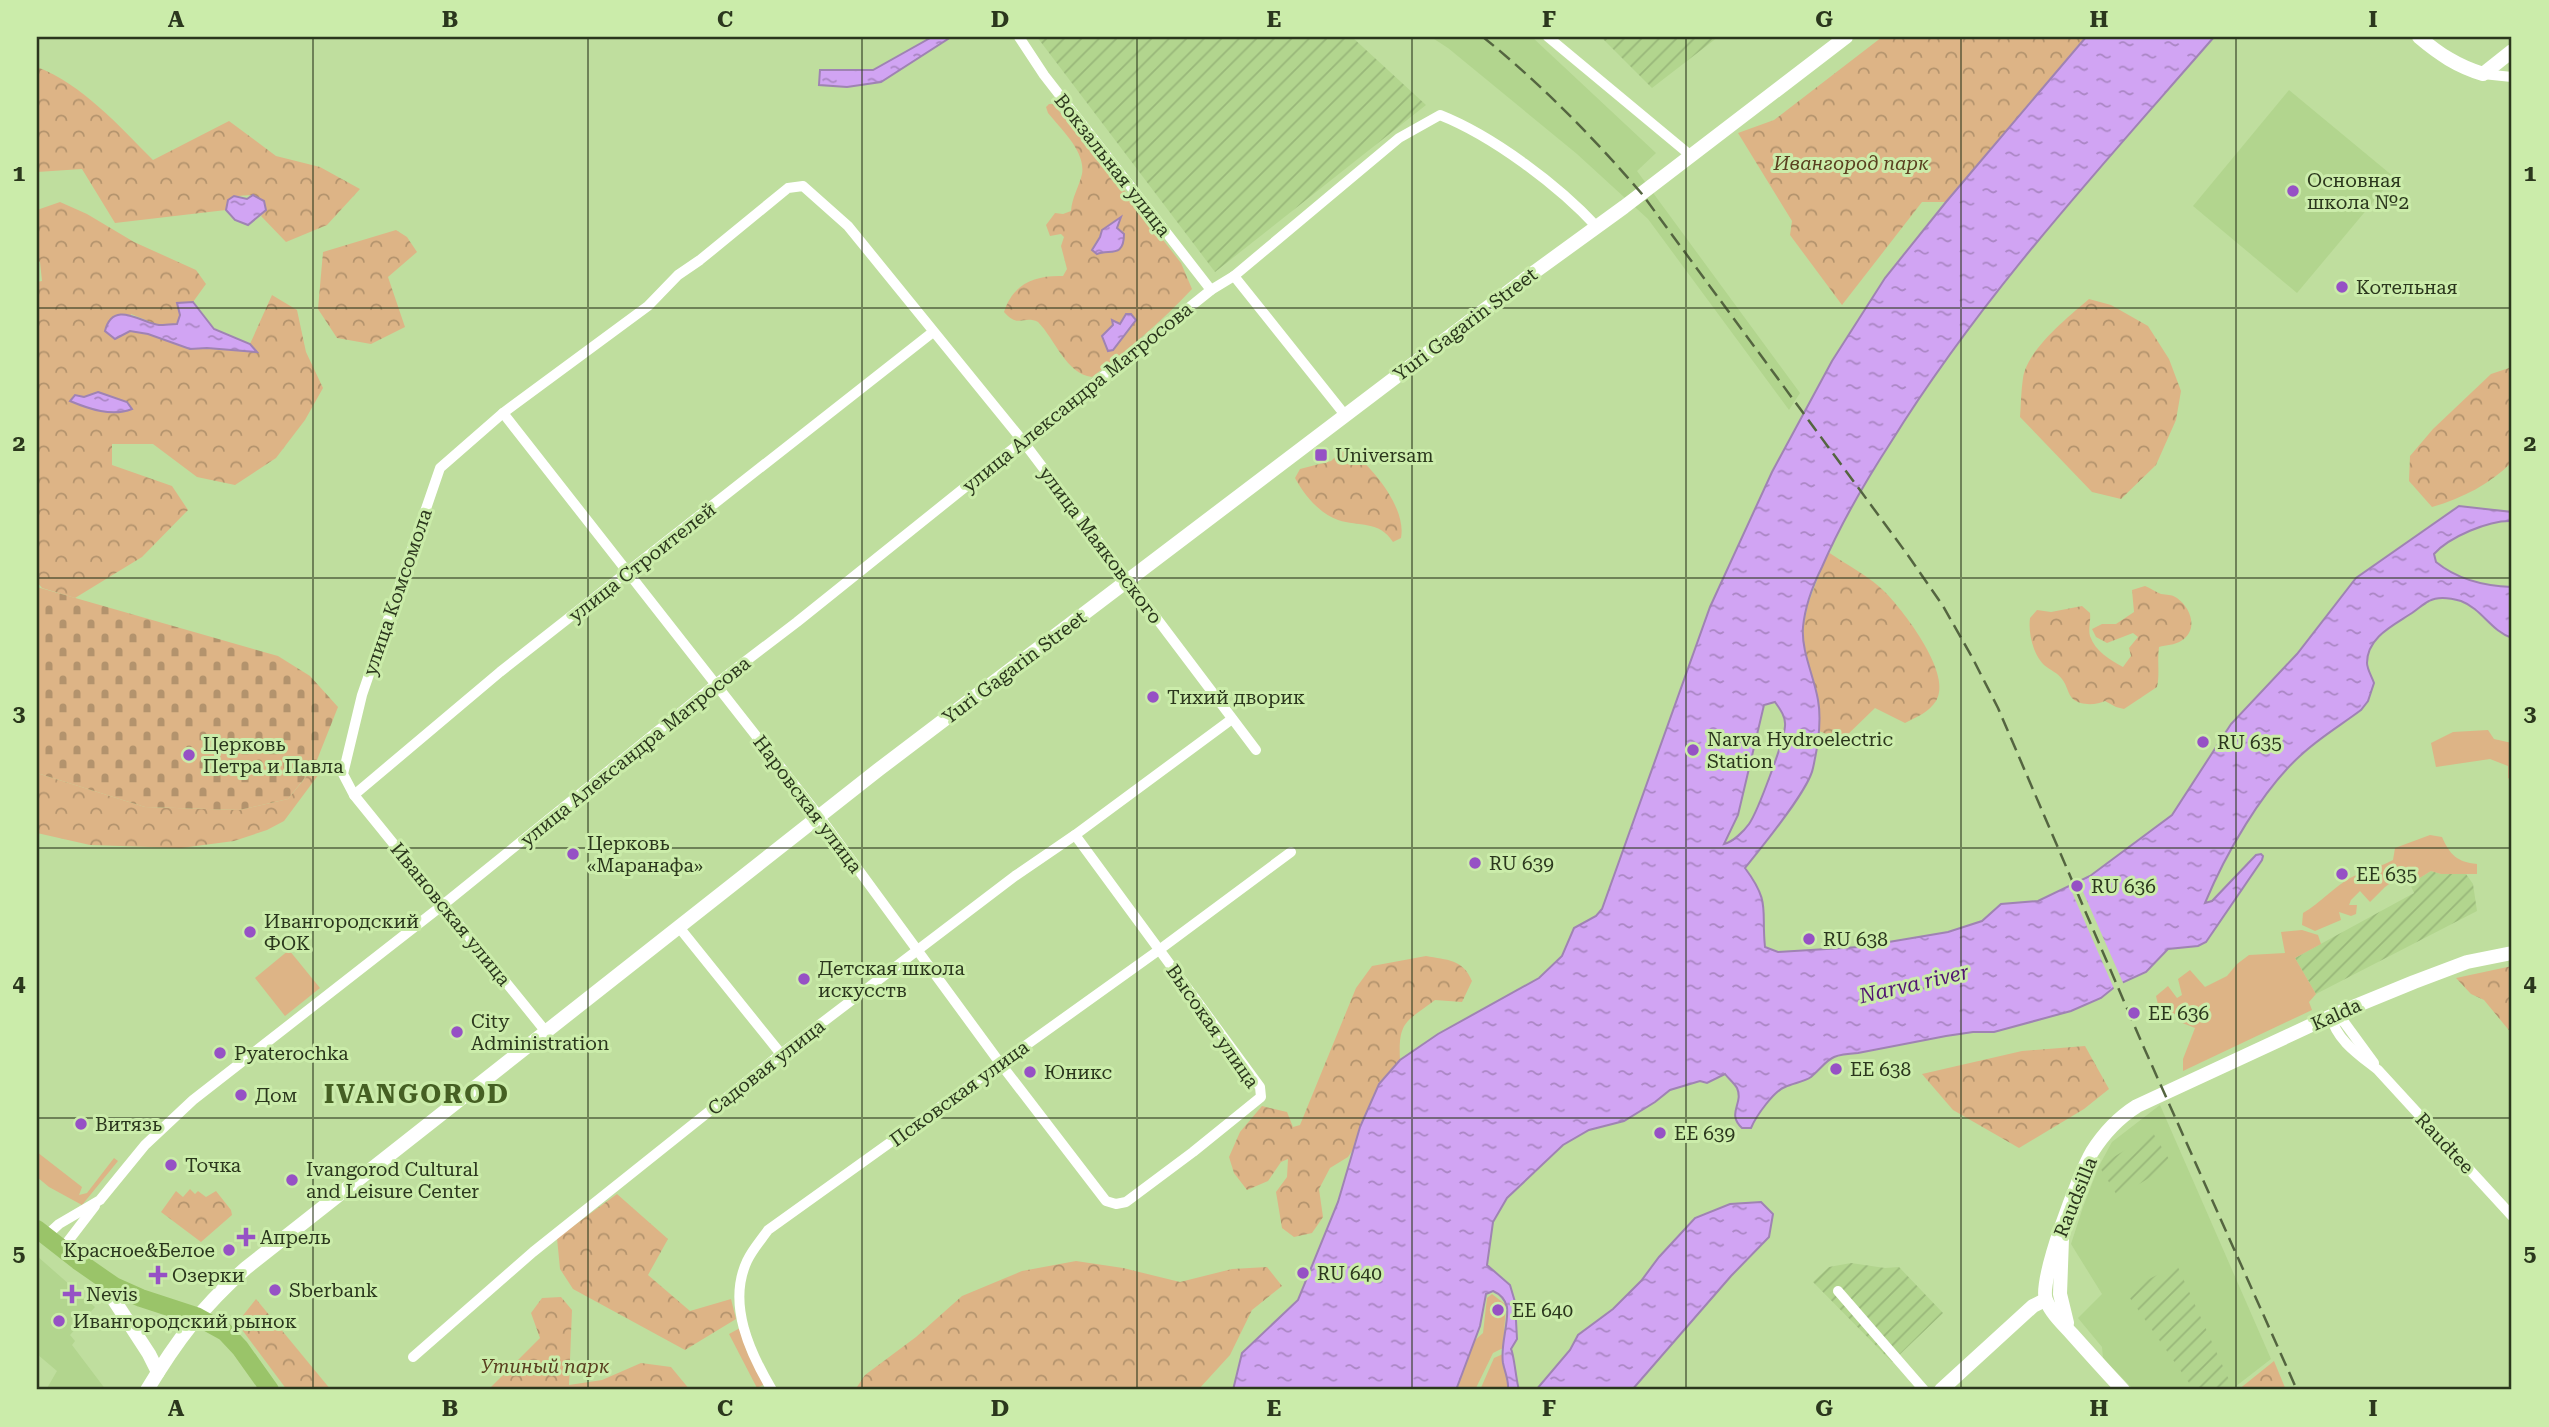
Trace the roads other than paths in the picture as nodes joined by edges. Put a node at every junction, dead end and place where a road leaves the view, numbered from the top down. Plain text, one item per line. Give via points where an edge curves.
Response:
1 (1019, 37) edge
2 (1548, 37) edge
3 (1846, 37) edge
4 (2419, 37) edge
5 (2512, 51) edge
6 (2483, 74) junction
7 (2512, 77) edge
8 (1690, 155) junction
9 (803, 186) joint
10 (1597, 227) junction
11 (1234, 276) junction
12 (1211, 290) junction
13 (933, 332) junction
14 (503, 413) junction
15 (1345, 415) junction
16 (1022, 440) junction
17 (629, 572) junction
18 (1128, 580) junction
19 (717, 683) junction
20 (1232, 719) junction
21 (1256, 750) dead end
22 (354, 795) junction
23 (819, 816) junction
24 (1075, 835) junction
25 (1291, 852) dead end
26 (444, 904) junction
27 (678, 926) junction
28 (916, 950) junction
29 (1159, 950) junction
30 (2512, 953) edge
31 (2331, 1016) junction
32 (547, 1033) junction
33 (781, 1054) junction
34 (1000, 1063) junction
35 (2166, 1092) joint
36 (100, 1200) junction
37 (1107, 1201) joint
38 (2512, 1216) edge
39 (41, 1232) edge
40 (62, 1249) junction
41 (98, 1276) junction
42 (1838, 1291) dead end
43 (2052, 1297) junction
44 (196, 1316) junction
45 (413, 1357) dead end
46 (158, 1372) junction
47 (147, 1390) edge
48 (271, 1390) edge
49 (772, 1390) edge
50 (1924, 1390) edge
51 (1941, 1390) edge
52 (2123, 1390) edge

1 - 12 street, Вокзальная улица
2 - 8 street
3 - 8 street, Yuri Gagarin Street
4 - 6 street via 2461,68
5 - 6 street
6 - 7 street
8 - 10 street, Yuri Gagarin Street
9 - 13 street, улица Маяковского via 848,226
9 - 14 street, улица Комсомола via 788,188 678,275 648,306
10 - 11 street, улица Александра Матросова via 1529,168 1462,124 1440,116 1399,138
10 - 15 street, Yuri Gagarin Street
11 - 12 street, улица Александра Матросова
11 - 15 street
12 - 16 street, улица Александра Матросова
13 - 16 street, улица Маяковского
13 - 17 street, улица Строителей
14 - 17 street, Наровская улица
14 - 22 street, улица Комсомола via 440,468 362,695 342,774
15 - 18 street, Yuri Gagarin Street
16 - 18 street, улица Маяковского
16 - 19 street, улица Александра Матросова
17 - 19 street, Наровская улица
17 - 22 street, улица Строителей via 500,672
18 - 20 street, улица Маяковского
18 - 23 street, Yuri Gagarin Street
19 - 23 street, Наровская улица
19 - 26 street, улица Александра Матросова
20 - 21 street, улица Маяковского
20 - 24 street, Садовая улица
22 - 26 street, Ивановская улица
23 - 27 street, Yuri Gagarin Street
23 - 28 street, Наровская улица
24 - 28 street, Садовая улица
24 - 29 street, Высокая улица
25 - 29 street, Псковская улица
26 - 32 street, Ивановская улица
26 - 36 street, улица Александра Матросова via 172,1117
27 - 32 street, Yuri Gagarin Street
27 - 33 street
28 - 33 street, Садовая улица
28 - 34 street, Наровская улица
29 - 34 street, Псковская улица
29 - 37 street, Высокая улица via 1260,1087 1261,1097 1126,1202
30 - 31 street, Kalda via 2467,962
31 - 35 street, Kalda
31 - 38 street, Raudtee via 2333,1029 2378,1070
32 - 44 street, Yuri Gagarin Street via 246,1268
33 - 45 street, Садовая улица via 533,1252
34 - 37 street, Наровская улица
34 - 49 street, Псковская улица via 784,1218 758,1244 741,1278 741,1313 751,1350
35 - 43 street, Raudsilla via 2126,1113 2105,1133 2085,1164 2050,1259
36 - 39 street, улица Александра Матросова
36 - 40 street
39 - 40 highway
40 - 41 highway
41 - 44 highway via 141,1298
41 - 46 street
42 - 50 street
43 - 51 street via 2027,1311
43 - 52 street via 2073,1335
44 - 46 street, Yuri Gagarin Street
44 - 48 highway via 233,1339
46 - 47 street, Yuri Gagarin Street

